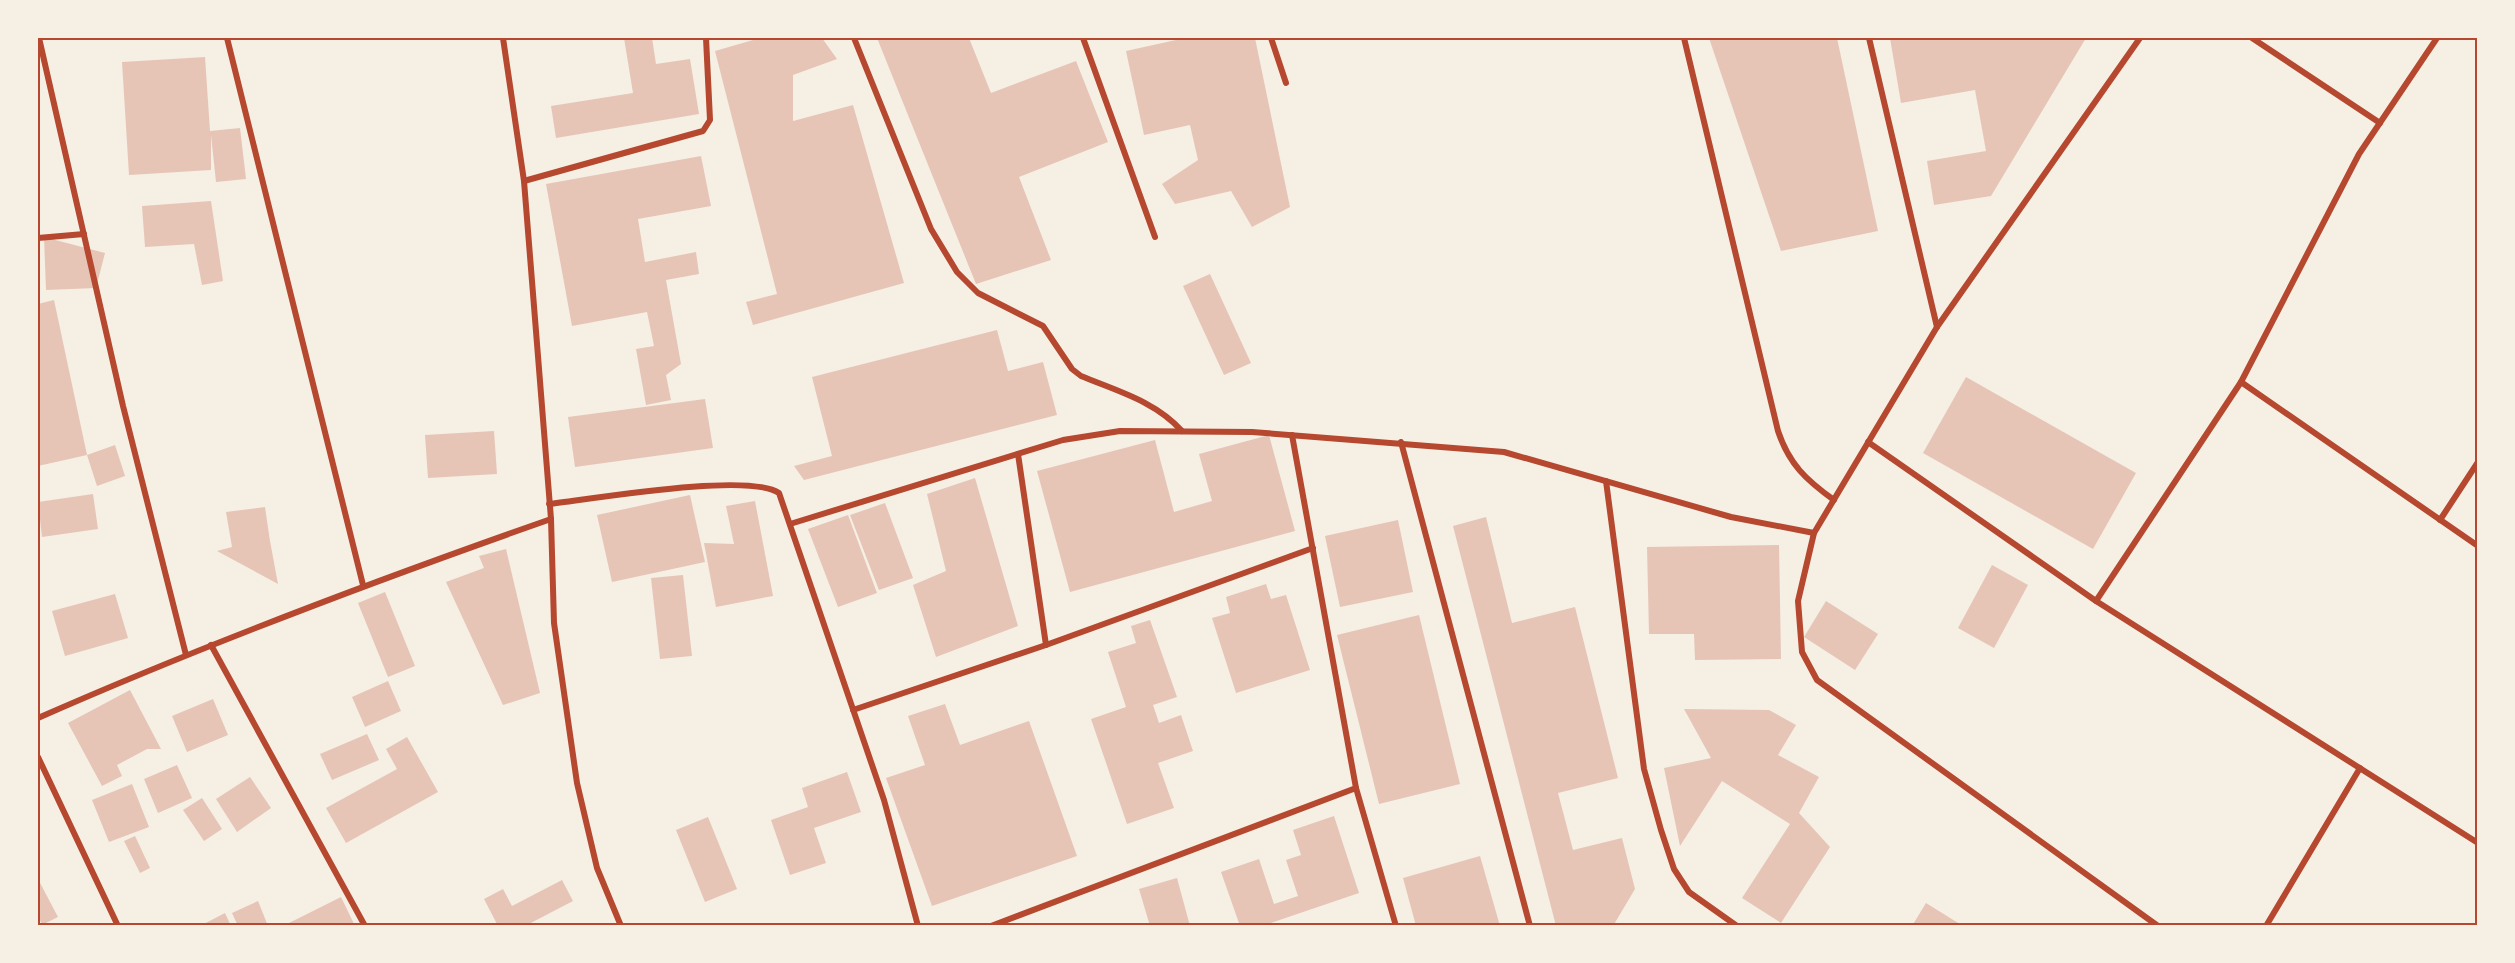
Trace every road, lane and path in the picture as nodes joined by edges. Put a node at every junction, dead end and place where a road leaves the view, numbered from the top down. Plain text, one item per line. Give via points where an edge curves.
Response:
1 (39, 38) edge
2 (227, 38) edge
3 (503, 38) edge
4 (706, 38) edge
5 (854, 38) edge
6 (1083, 38) edge
7 (1272, 38) edge
8 (1684, 38) edge
9 (1869, 38) edge
10 (2140, 38) edge
11 (2252, 38) edge
12 (2437, 38) edge
13 (41, 60) edge
14 (1286, 83) dead end
15 (2380, 123) junction
16 (524, 180) junction
17 (84, 234) junction
18 (1155, 237) dead end
19 (38, 238) edge
20 (1937, 327) junction
21 (2241, 382) junction
22 (1182, 431) junction
23 (1292, 435) junction
24 (1401, 442) junction
25 (1868, 442) junction
26 (1018, 454) junction
27 (2478, 462) edge
28 (1606, 481) junction
29 (1834, 500) junction
30 (549, 504) junction
31 (551, 519) junction
32 (2440, 520) junction
33 (790, 524) junction
34 (1814, 533) junction
35 (2478, 546) edge
36 (1313, 548) junction
37 (363, 585) junction
38 (2096, 601) junction
39 (211, 645) junction
40 (1046, 645) junction
41 (186, 655) junction
42 (853, 710) junction
43 (38, 718) edge
44 (38, 757) edge
45 (2360, 768) junction
46 (1356, 788) junction
47 (2478, 843) edge
48 (118, 926) edge
49 (366, 926) edge
50 (621, 926) edge
51 (918, 926) edge
52 (991, 926) edge
53 (1396, 926) edge
54 (1530, 926) edge
55 (1737, 926) edge
56 (2158, 926) edge
57 (2266, 926) edge

1 - 13 street
2 - 37 street
3 - 16 street
4 - 16 street via 710,120 703,130
5 - 22 street via 931,229 957,272 978,293 1043,326 1081,376 1146,402
6 - 18 street
7 - 14 street
8 - 29 street via 1778,431 1786,455 1811,483
9 - 20 street
10 - 20 street
11 - 15 street
12 - 15 street
13 - 17 street
15 - 21 street via 2359,154
16 - 30 street
17 - 19 street
17 - 41 street
20 - 25 street
21 - 32 street
21 - 38 street
22 - 23 street
22 - 26 street via 1120,431 1063,440
23 - 24 street
23 - 36 street
24 - 28 street via 1504,452
24 - 54 street
25 - 29 street
25 - 38 street
26 - 33 street
26 - 40 street
27 - 32 street
28 - 34 street via 1731,517
28 - 55 street via 1644,769 1658,820 1674,869 1689,892
29 - 34 street
30 - 31 street
30 - 33 street via 674,488 764,486 779,493
31 - 37 street
31 - 50 street via 554,623 577,783 597,868
32 - 35 street
33 - 42 street
34 - 56 street via 1798,601 1802,652 1817,681
36 - 40 street
36 - 46 street
37 - 39 street
38 - 45 street
39 - 41 street
39 - 49 street
40 - 42 street
41 - 43 street
42 - 51 street via 884,800
44 - 48 street
45 - 47 street
45 - 57 street
46 - 52 street
46 - 53 street

